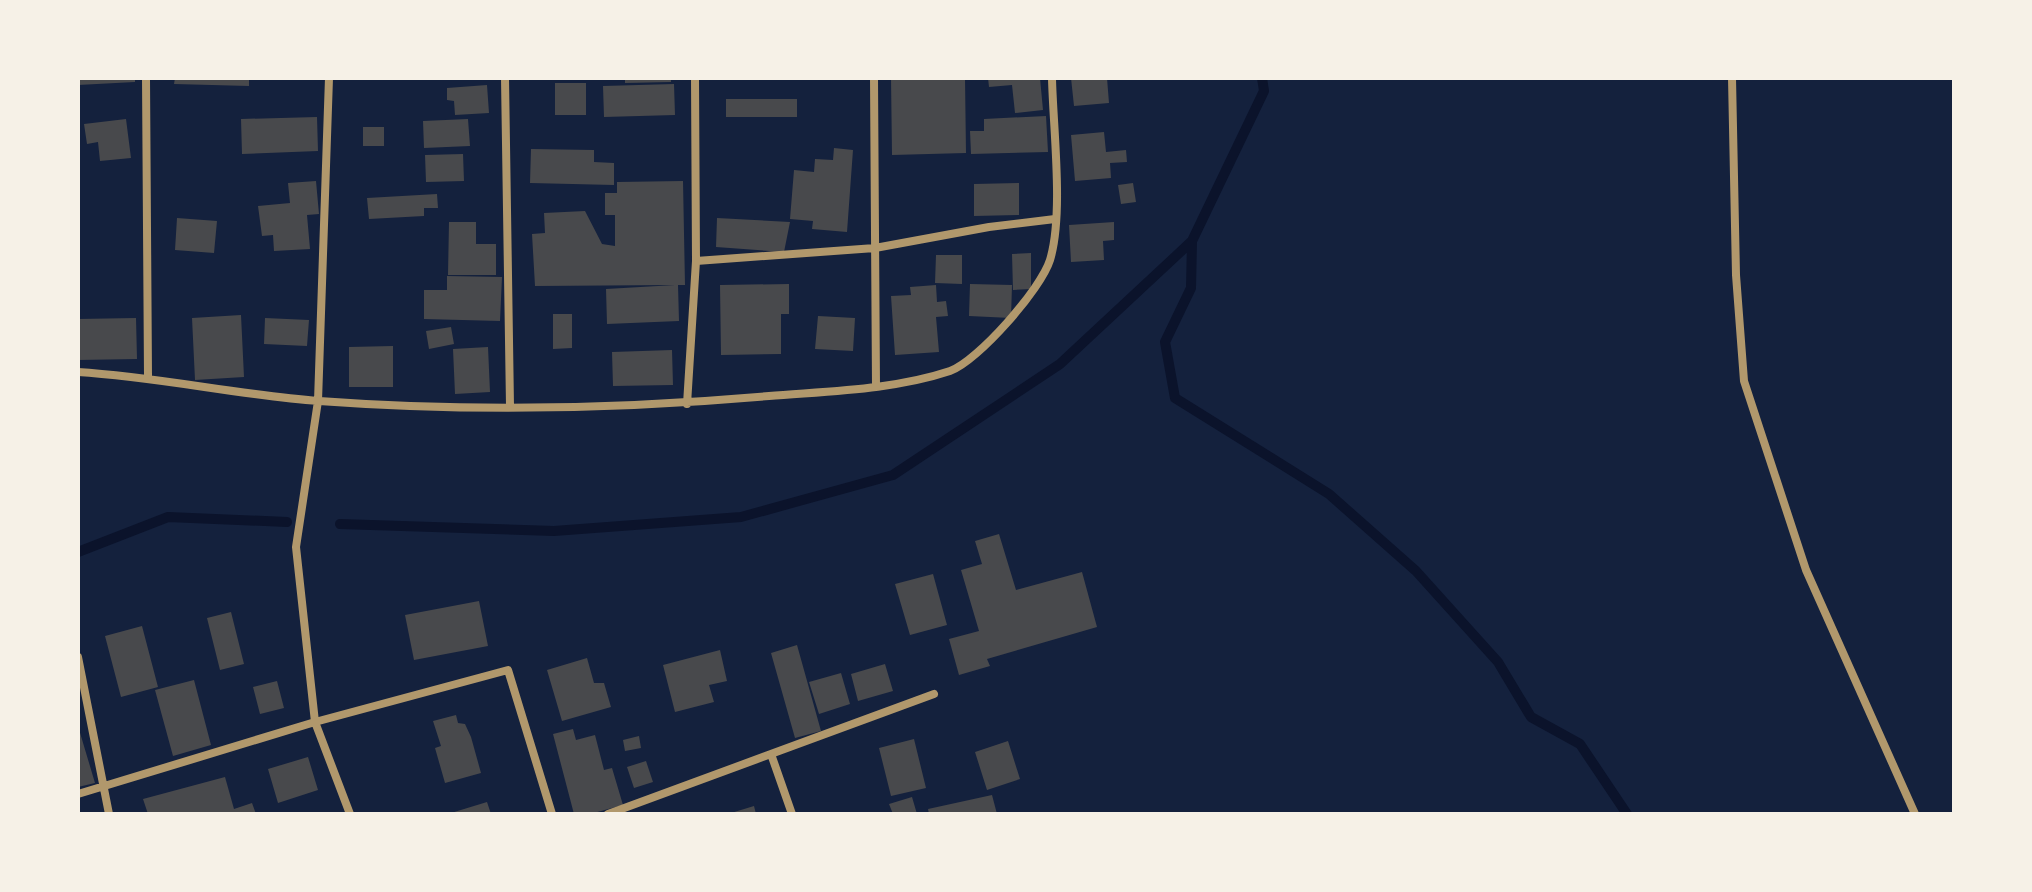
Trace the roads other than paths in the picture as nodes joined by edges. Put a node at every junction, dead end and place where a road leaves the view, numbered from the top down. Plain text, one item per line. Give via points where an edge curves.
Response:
1 (146, 78) edge
2 (329, 78) edge
3 (505, 78) edge
4 (695, 78) edge
5 (874, 78) edge
6 (1052, 78) edge
7 (1732, 78) edge
8 (1055, 219) junction
9 (875, 248) junction
10 (696, 261) junction
11 (78, 372) edge
12 (148, 376) junction
13 (876, 387) junction
14 (318, 401) junction
15 (687, 404) junction
16 (510, 406) junction
17 (78, 657) edge
18 (934, 694) dead end
19 (315, 722) junction
20 (771, 754) junction
21 (103, 788) junction
22 (78, 794) edge
23 (109, 814) edge
24 (350, 814) edge
25 (552, 814) edge
26 (608, 814) edge
27 (792, 814) edge
28 (1915, 814) edge

1 - 12 street
2 - 14 street
3 - 16 street
4 - 10 street
5 - 9 street
6 - 8 street
7 - 28 street via 1744,381 1806,570
8 - 9 street
8 - 13 street via 1050,262 1012,321 953,370
9 - 10 street
9 - 13 street
10 - 15 street
11 - 12 street
12 - 14 street
13 - 15 street
14 - 16 street
14 - 19 street via 296,547
15 - 16 street
17 - 21 street
18 - 20 street
19 - 21 street
19 - 24 street
19 - 25 street via 508,670
20 - 26 street
20 - 27 street
21 - 22 street
21 - 23 street

